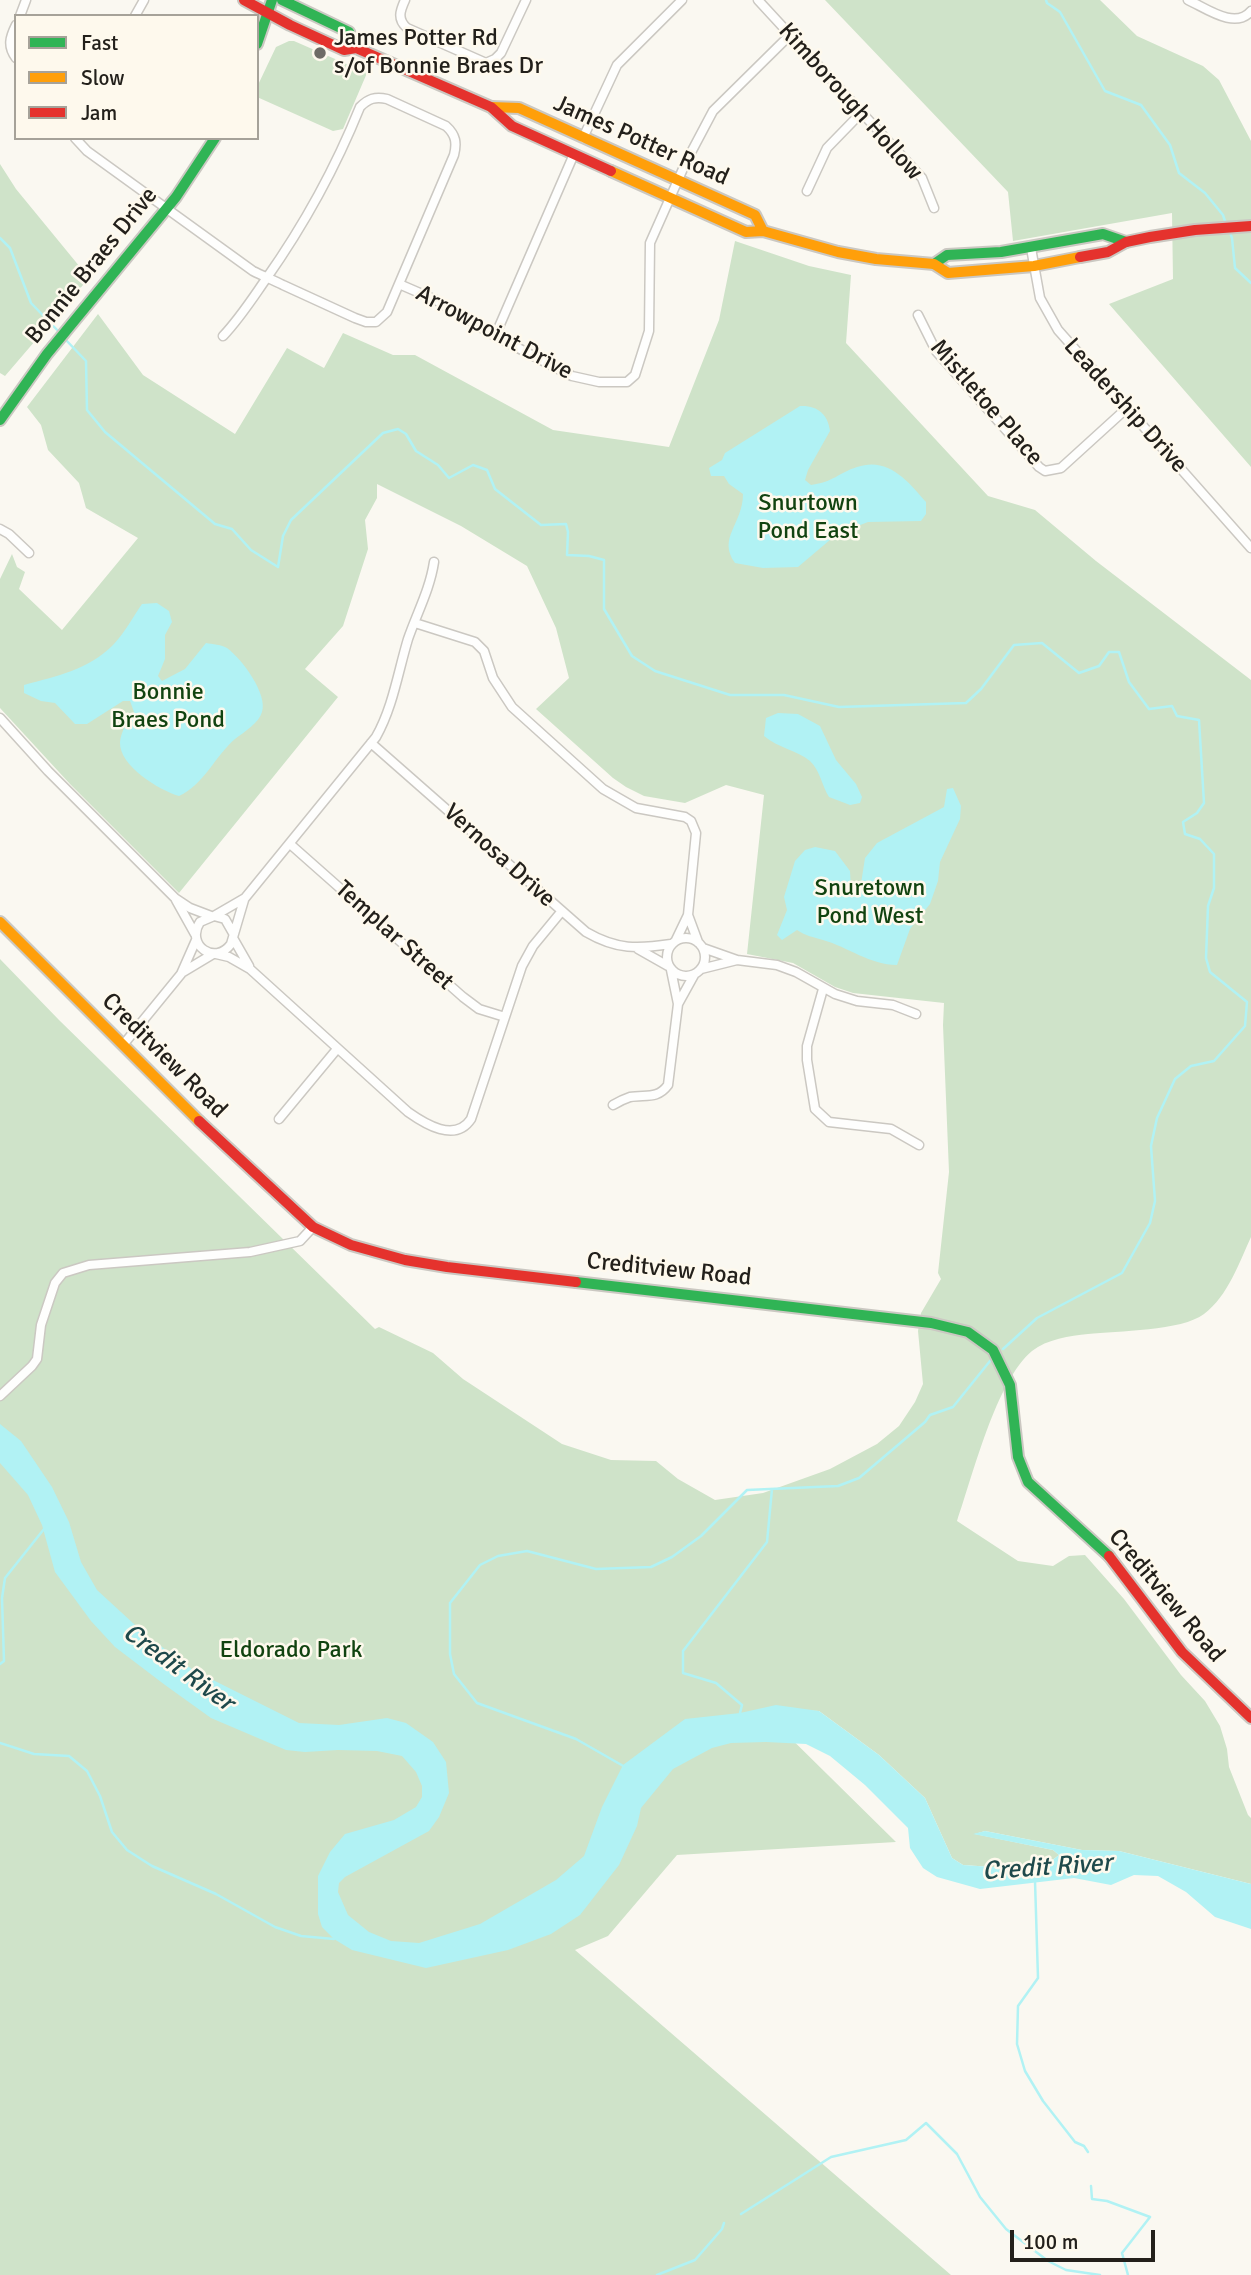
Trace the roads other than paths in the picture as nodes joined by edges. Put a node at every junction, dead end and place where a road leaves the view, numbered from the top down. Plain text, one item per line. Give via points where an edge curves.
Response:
1 (244, 0) edge
2 (272, 0) edge
3 (282, 0) edge
4 (405, 0) edge
5 (526, 0) edge
6 (682, 0) edge
7 (758, 0) edge
8 (1188, 0) edge
9 (1251, 11) edge
10 (268, 13) junction
11 (14, 30) edge
12 (791, 34) junction
13 (259, 38) edge
14 (356, 48) junction
15 (14, 54) edge
16 (491, 107) junction
17 (862, 112) junction
18 (583, 138) junction
19 (77, 140) edge
20 (214, 140) edge
21 (574, 154) junction
22 (678, 181) junction
23 (807, 191) dead end
24 (670, 197) junction
25 (934, 208) dead end
26 (167, 209) junction
27 (1251, 226) edge
28 (763, 231) junction
29 (1126, 242) junction
30 (1031, 248) junction
31 (934, 264) junction
32 (1034, 266) junction
33 (267, 278) junction
34 (399, 284) junction
35 (918, 315) dead end
36 (223, 336) dead end
37 (495, 336) junction
38 (1127, 408) junction
39 (0, 420) edge
40 (0, 529) edge
41 (1251, 548) edge
42 (29, 553) dead end
43 (434, 562) dead end
44 (415, 623) junction
45 (0, 718) edge
46 (371, 743) junction
47 (290, 844) junction
48 (175, 898) junction
49 (245, 898) junction
50 (561, 912) junction
51 (688, 915) junction
52 (213, 916) junction
53 (0, 922) edge
54 (233, 936) junction
55 (195, 937) junction
56 (674, 942) junction
57 (701, 945) junction
58 (638, 949) junction
59 (215, 954) junction
60 (737, 960) junction
61 (670, 968) junction
62 (250, 969) junction
63 (697, 972) junction
64 (181, 974) junction
65 (823, 989) junction
66 (678, 1004) junction
67 (916, 1014) dead end
68 (505, 1017) junction
69 (123, 1045) junction
70 (337, 1048) junction
71 (613, 1105) dead end
72 (279, 1119) dead end
73 (919, 1145) dead end
74 (313, 1227) junction
75 (0, 1396) edge
76 (1251, 1718) edge

1 - 10 street, James Potter Road
2 - 10 street
3 - 14 street, James Potter Road via 349,32
4 - 5 street via 400,15 407,28 486,63 501,52
6 - 18 street via 617,65
7 - 12 street, Kimborough Hollow
8 - 9 street via 1229,19
10 - 13 street
10 - 14 street, James Potter Road via 344,50
11 - 15 street via 10,47
12 - 17 street, Kimborough Hollow
12 - 22 street, Arrowpoint Drive via 713,111
14 - 16 street, James Potter Road
16 - 18 street, James Potter Road via 519,108
16 - 21 street, James Potter Road via 512,126
17 - 23 street via 827,148
17 - 25 street, Kimborough Hollow via 922,177
18 - 22 street, James Potter Road
19 - 26 street
20 - 26 street, Bonnie Braes Drive
21 - 24 street, James Potter Road
21 - 37 street
22 - 24 street, Arrowpoint Drive
22 - 28 street, James Potter Road via 755,215
24 - 28 street, James Potter Road via 746,232
24 - 37 street, Arrowpoint Drive via 650,243 649,331 627,383 578,378
26 - 33 street
26 - 39 street, Bonnie Braes Drive via 107,279
27 - 29 street, James Potter Road
28 - 31 street, James Potter Road via 838,252
29 - 30 street, James Potter Road via 1103,234
29 - 32 street, James Potter Road via 1108,252
30 - 31 street, James Potter Road via 947,255
30 - 32 street, Leadership Drive
31 - 32 street, James Potter Road via 948,273
32 - 38 street, Leadership Drive via 1047,314
33 - 34 street via 366,322 376,322 387,312
33 - 34 street via 319,198 360,107 379,97 446,126 457,143
33 - 36 street
34 - 37 street, Arrowpoint Drive via 436,300
35 - 38 street, Mistletoe Place via 936,351 1045,471 1061,468
38 - 41 street, Leadership Drive
40 - 42 street
43 - 44 street
44 - 46 street via 387,713
44 - 51 street via 481,646 496,685 512,707 603,789 636,808 691,821 696,833
45 - 48 street
46 - 47 street
46 - 50 street, Vernosa Drive
47 - 49 street
47 - 68 street, Templar Street via 463,997 479,1009
48 - 52 street
48 - 55 street
49 - 52 street
49 - 54 street
50 - 58 street, Vernosa Drive via 598,939
50 - 68 street via 524,961
51 - 56 street
51 - 57 street
52 - 54 street via 225,919
52 - 55 street via 200,922
53 - 69 street, Creditview Road
54 - 59 street via 227,949
54 - 62 street
55 - 59 street via 202,950
55 - 64 street
56 - 57 street via 688,938
56 - 58 street, Vernosa Drive
56 - 61 street via 667,954
57 - 60 street
57 - 63 street via 705,959
58 - 61 street, Vernosa Drive
59 - 62 street
59 - 64 street
60 - 63 street
60 - 65 street via 787,968
61 - 63 street via 682,976
61 - 66 street
62 - 70 street
63 - 66 street
64 - 69 street
65 - 67 street
65 - 73 street via 807,1052 817,1113 829,1122 891,1129
66 - 71 street via 665,1090
68 - 70 street via 471,1119 453,1131 418,1119
69 - 74 street, Creditview Road
70 - 72 street
74 - 75 street via 300,1241 250,1252 89,1265 63,1273 41,1325 37,1359
74 - 76 street, Creditview Road via 351,1245 405,1260 918,1321 968,1332 993,1350 1006,1373 1018,1457 1028,1482 1107,1554 1182,1652

